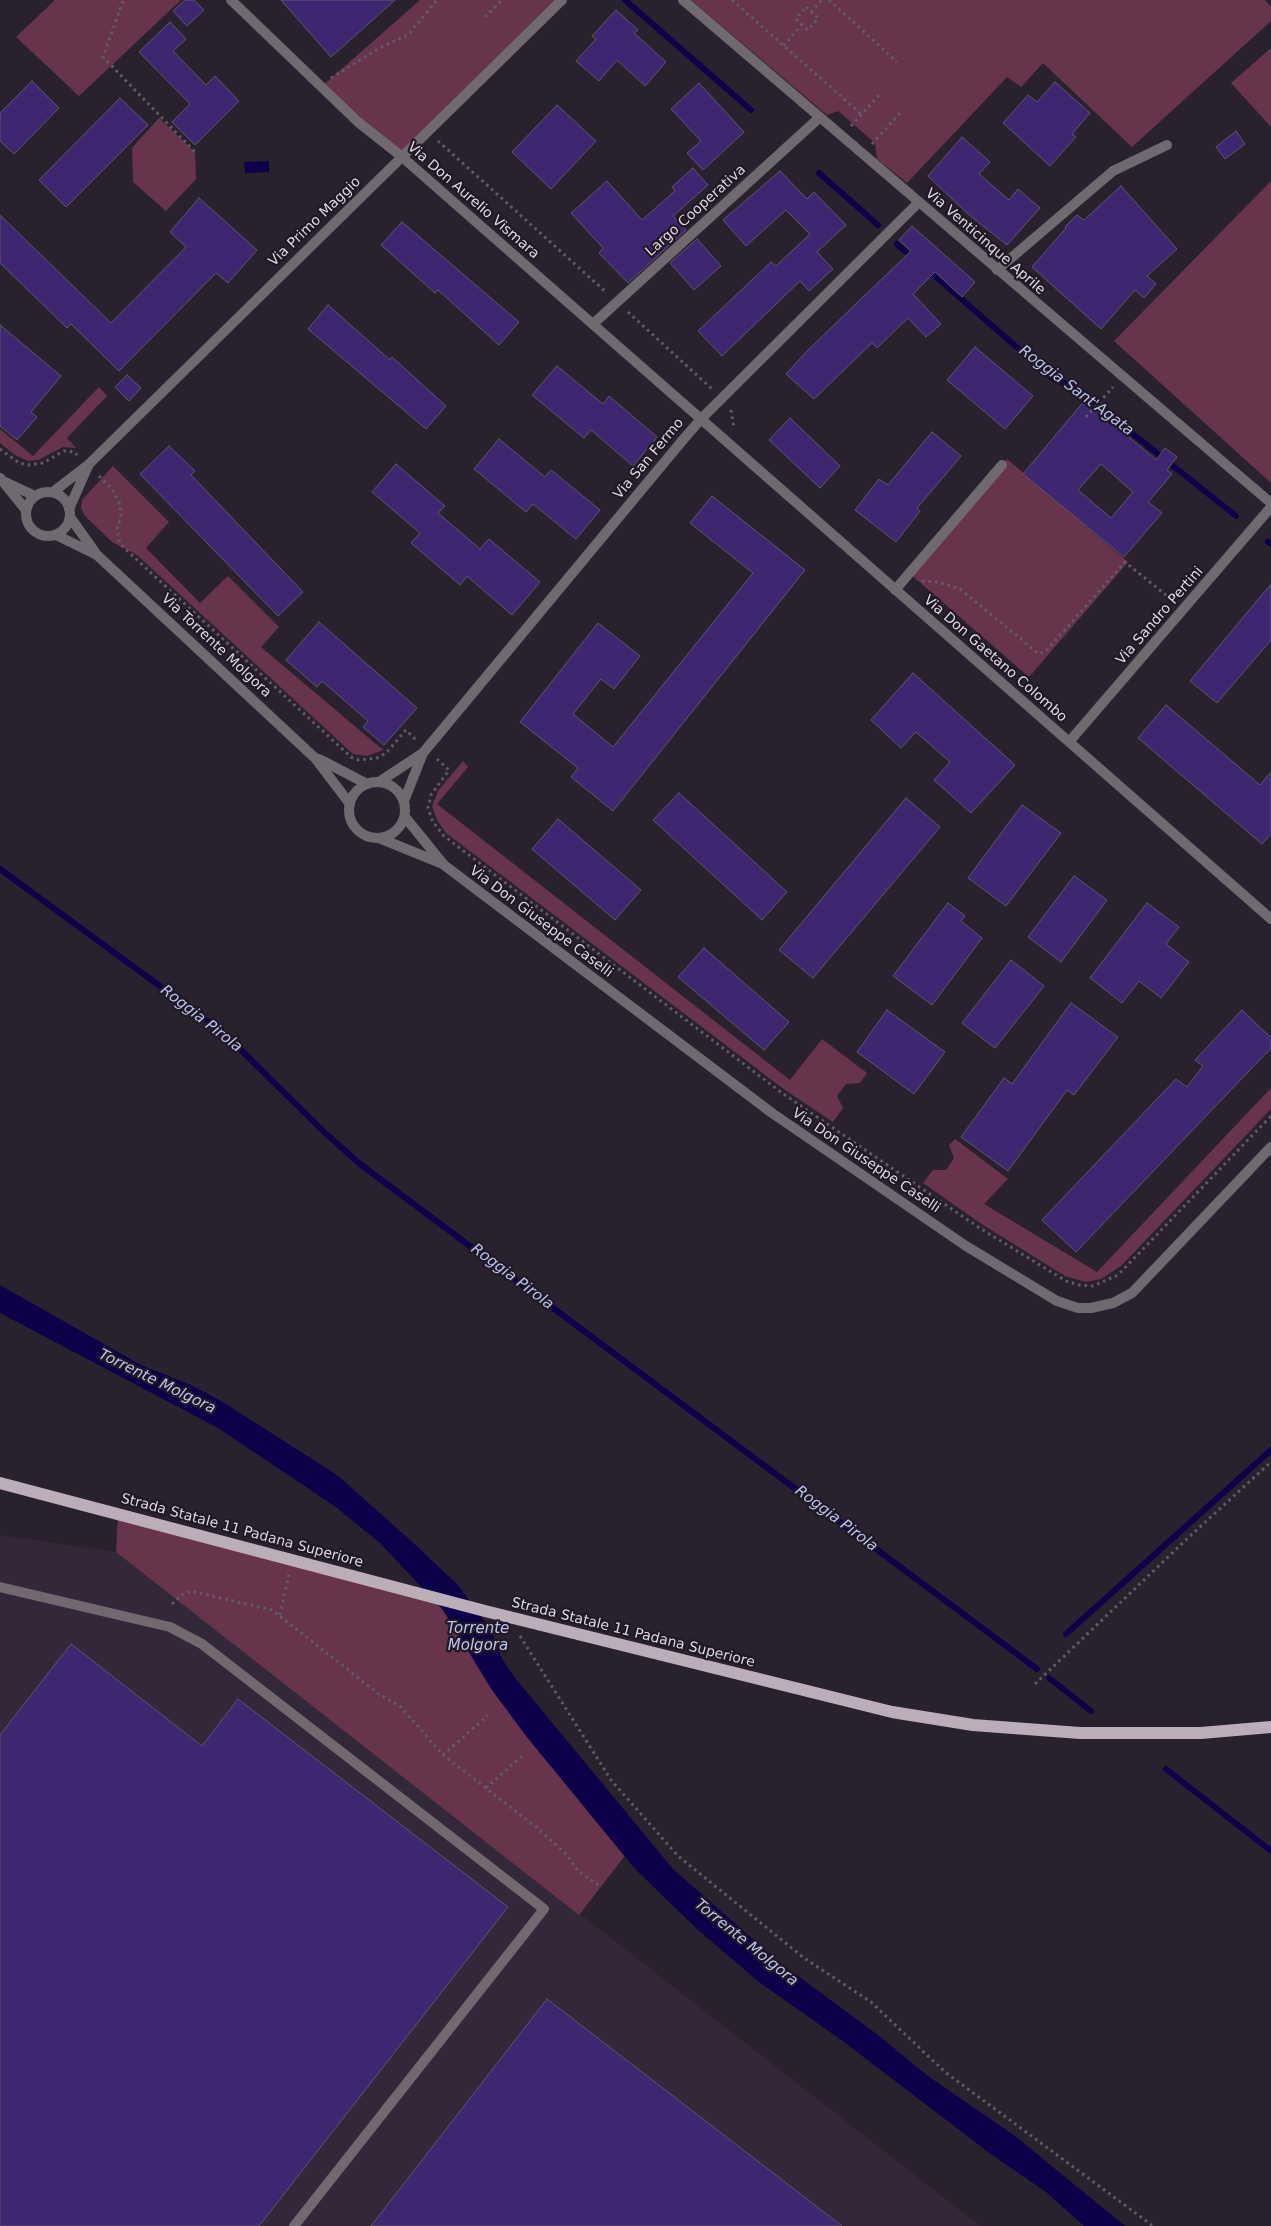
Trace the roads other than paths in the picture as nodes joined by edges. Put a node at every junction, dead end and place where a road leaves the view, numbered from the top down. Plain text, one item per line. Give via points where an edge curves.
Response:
1 (231, 0) edge
2 (562, 0) edge
3 (683, 0) edge
4 (818, 118) junction
5 (1167, 145) dead end
6 (402, 156) junction
7 (918, 202) junction
8 (996, 270) junction
9 (593, 324) junction
10 (701, 420) junction
11 (88, 465) junction
12 (1002, 465) dead end
13 (2, 479) edge
14 (53, 492) junction
15 (35, 496) junction
16 (1271, 505) edge
17 (26, 510) junction
18 (70, 513) junction
19 (56, 535) junction
20 (97, 555) junction
21 (895, 590) junction
22 (1069, 742) junction
23 (425, 751) junction
24 (316, 758) junction
25 (380, 782) junction
26 (367, 784) junction
27 (404, 801) junction
28 (350, 804) junction
29 (405, 817) junction
30 (379, 838) junction
31 (444, 865) junction
32 (1271, 919) edge
33 (1271, 1147) edge
34 (0, 1485) edge
35 (0, 1587) edge
36 (1271, 1727) edge
37 (294, 2226) edge

1 - 6 street, Via Don Aurelio Vismara via 320,88
2 - 6 street, Via Primo Maggio
3 - 4 street, Via Venticinque Aprile
4 - 7 street, Via Venticinque Aprile
4 - 9 street, Largo Cooperativa
5 - 8 street via 1113,171
6 - 9 street, Via Don Aurelio Vismara
6 - 11 street, Via Primo Maggio
7 - 8 street, Via Venticinque Aprile
7 - 10 street, Via San Fermo
8 - 16 street, Via Venticinque Aprile
9 - 10 street, Via Don Aurelio Vismara
10 - 21 street, Via Don Gaetano Colombo
10 - 23 street, Via San Fermo
11 - 14 street, Via Primo Maggio
11 - 18 street, Via Primo Maggio
12 - 21 street
13 - 15 street, Via Torrente Molgora
13 - 17 street, Via Torrente Molgora
14 - 15 street via 41,492
14 - 18 street, Via Torrente Molgora via 65,500
15 - 17 street
16 - 22 street, Via Sandro Pertini
17 - 19 street, Via Torrente Molgora via 32,530 39,535
18 - 19 street via 67,525
18 - 20 street, Via Torrente Molgora
19 - 20 street, Via Torrente Molgora
20 - 24 street, Via Torrente Molgora
21 - 22 street, Via Don Gaetano Colombo
22 - 32 street, Via Don Gaetano Colombo
23 - 25 street
23 - 27 street
24 - 26 street, Via Torrente Molgora
24 - 28 street, Via Torrente Molgora
25 - 26 street
25 - 27 street via 397,789
26 - 28 street via 356,792
27 - 29 street
28 - 30 street, Via Torrente Molgora via 351,820 356,829 363,835
29 - 30 street via 393,834
29 - 31 street, Via Don Giuseppe Caselli
30 - 31 street, Via Don Giuseppe Caselli
31 - 33 street, Via Don Giuseppe Caselli via 772,1113 966,1246 1063,1304 1091,1308 1113,1303 1132,1293
34 - 36 main road, Strada Statale 11 Padana Superiore via 855,1704 944,1721 1025,1730 1139,1735
35 - 37 street via 170,1627 202,1644 544,1909

